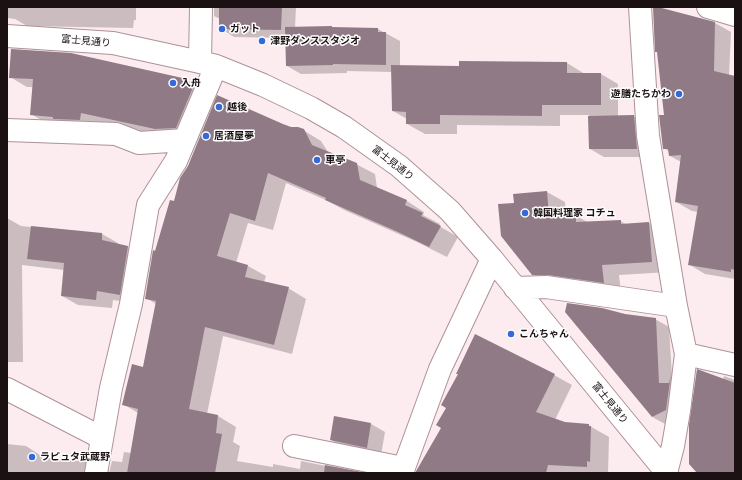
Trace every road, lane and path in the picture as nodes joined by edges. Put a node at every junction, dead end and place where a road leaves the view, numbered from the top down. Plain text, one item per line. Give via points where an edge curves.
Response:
1 (200, 7) edge
2 (640, 7) edge
3 (708, 7) edge
4 (735, 15) edge
5 (7, 36) edge
6 (208, 64) junction
7 (7, 130) edge
8 (185, 140) junction
9 (492, 259) junction
10 (515, 288) junction
11 (676, 306) junction
12 (686, 354) junction
13 (735, 365) edge
14 (7, 389) edge
15 (102, 438) junction
16 (294, 446) dead end
17 (403, 470) edge
18 (96, 473) edge
19 (667, 473) edge

1 - 6 street
2 - 11 street via 648,136
3 - 4 street
5 - 6 street, 富士見通り via 113,43
6 - 8 street
6 - 9 street, 富士見通り via 263,85 344,127 399,166 450,211
7 - 8 street via 116,134 139,143
8 - 15 street via 176,161 148,205 131,304
9 - 10 street, 富士見通り
9 - 17 street via 440,369
10 - 11 street via 546,287
10 - 19 street, 富士見通り
11 - 12 street
12 - 13 street
12 - 19 street
14 - 15 street
15 - 18 street
16 - 17 street

